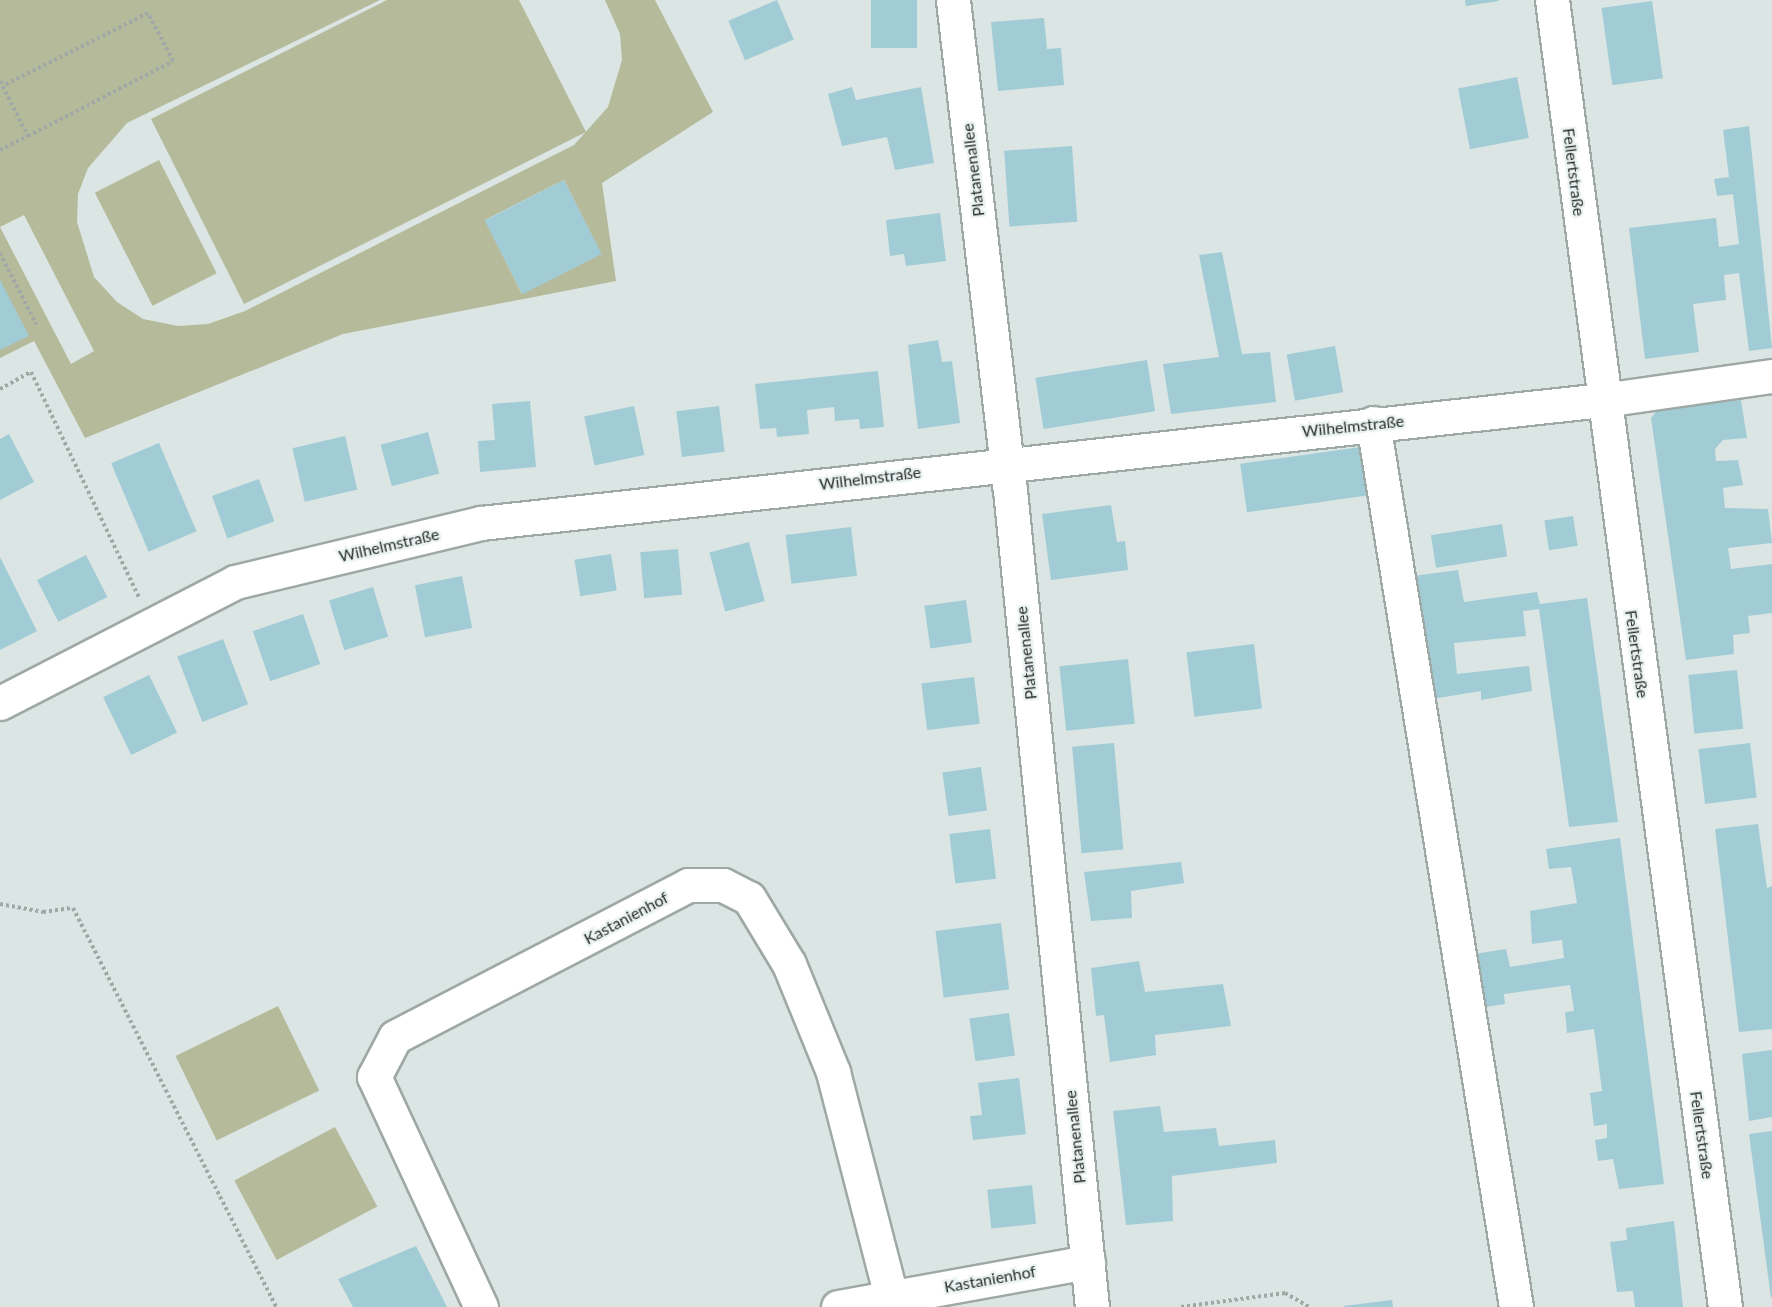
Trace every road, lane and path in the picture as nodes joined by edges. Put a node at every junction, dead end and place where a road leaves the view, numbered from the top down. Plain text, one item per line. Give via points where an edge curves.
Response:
1 (953, 0) edge
2 (1552, 0) edge
3 (0, 81) edge
4 (3, 86) junction
5 (28, 136) junction
6 (0, 150) edge
7 (0, 253) edge
8 (36, 324) dead end
9 (1772, 376) edge
10 (0, 388) edge
11 (1603, 400) junction
12 (1373, 423) junction
13 (1007, 462) junction
14 (152, 625) junction
15 (0, 703) edge
16 (0, 904) edge
17 (1088, 1262) junction
18 (891, 1296) junction
19 (276, 1307) edge
20 (481, 1307) edge
21 (838, 1307) edge
22 (1092, 1307) edge
23 (1181, 1307) edge
24 (1310, 1307) edge
25 (1516, 1307) edge
26 (1725, 1307) edge

1 - 13 street, Platanenallee
2 - 11 street, Fellertstraße
3 - 4 path
4 - 5 path
4 - 5 path via 148,13 173,62
5 - 6 path
7 - 8 path
9 - 11 street, Wilhelmstraße
10 - 14 path via 32,372
11 - 12 street, Wilhelmstraße
11 - 26 street, Fellertstraße
12 - 13 street, Wilhelmstraße
12 - 25 street
13 - 14 street, Wilhelmstraße via 481,523 235,582
13 - 17 street, Platanenallee
14 - 15 street, Wilhelmstraße
16 - 19 path via 43,912 73,908
17 - 18 street, Kastanienhof
17 - 22 street, Platanenallee
18 - 20 street, Kastanienhof via 833,1072 789,964 749,898 723,885 688,885 395,1036 374,1077
18 - 21 street, Kastanienhof
23 - 24 path via 1285,1293

